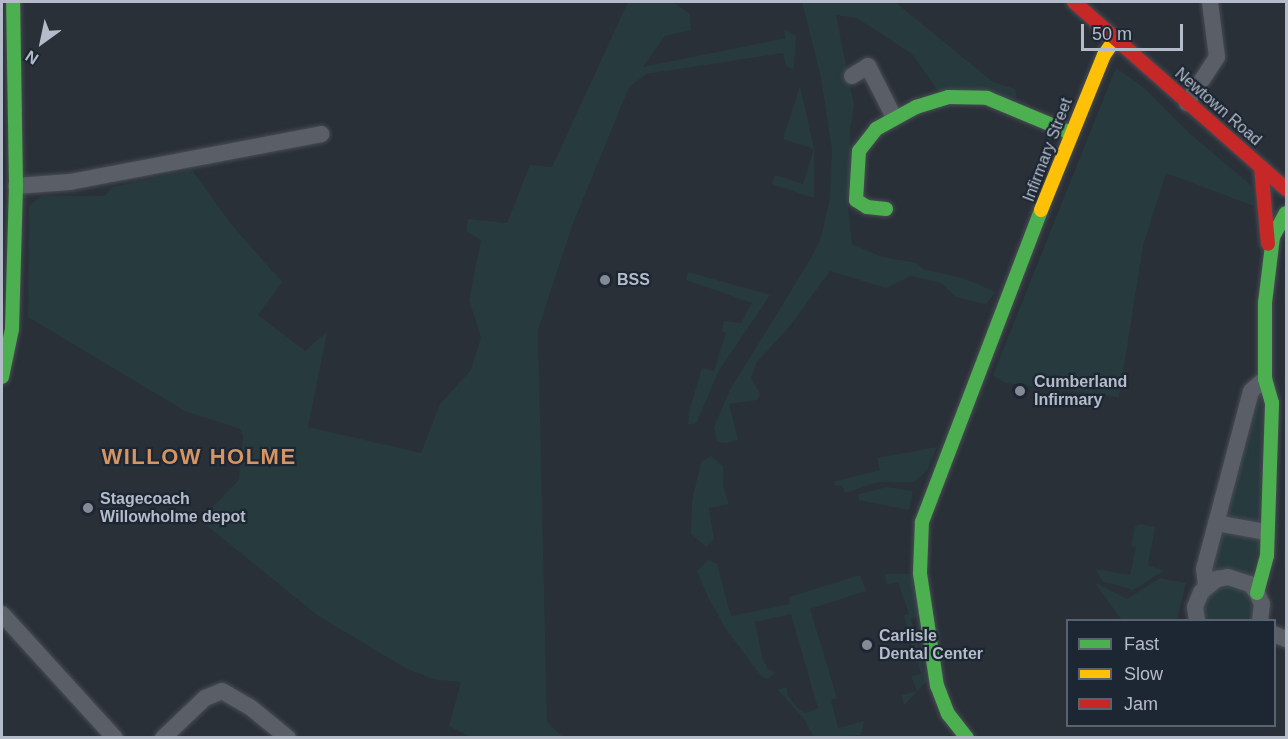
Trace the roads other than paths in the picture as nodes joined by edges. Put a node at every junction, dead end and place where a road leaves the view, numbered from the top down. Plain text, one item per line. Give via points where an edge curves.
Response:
1 (13, 2) edge
2 (1074, 2) edge
3 (1210, 2) edge
4 (1116, 38) junction
5 (852, 75) dead end
6 (1187, 103) junction
7 (894, 117) junction
8 (321, 134) dead end
9 (1071, 134) junction
10 (1261, 167) junction
11 (16, 186) junction
12 (1287, 189) edge
13 (886, 209) dead end
14 (1287, 213) edge
15 (1287, 237) edge
16 (1270, 254) junction
17 (2, 377) edge
18 (1265, 380) junction
19 (1216, 523) junction
20 (1266, 532) junction
21 (1206, 585) junction
22 (1257, 593) junction
23 (2, 614) edge
24 (1197, 619) edge
25 (1260, 619) edge
26 (115, 738) edge
27 (163, 738) edge
28 (288, 738) edge
29 (967, 738) edge

1 - 11 street
2 - 4 street, Newtown Road
3 - 6 street via 1217,57
4 - 6 street, Newtown Road
4 - 9 street, Infirmary Street via 1104,55
5 - 7 street via 868,66
6 - 10 street, Newtown Road
7 - 9 street via 948,97 987,98
7 - 13 street via 863,142 856,161 856,200 867,207
8 - 11 street via 70,182
9 - 29 street, Infirmary Street via 919,539 937,686 948,714
10 - 12 street, Newtown Road
10 - 16 street
11 - 17 street via 12,329
14 - 16 street via 1273,237
15 - 16 street
16 - 18 street
18 - 19 street via 1251,390
18 - 20 street via 1272,403
19 - 20 street
19 - 21 street via 1204,569
20 - 22 street via 1267,556
21 - 22 street via 1228,577 1239,579
21 - 24 street via 1197,599
22 - 25 street via 1262,604
23 - 26 street
27 - 28 street via 205,698 222,692 250,706

